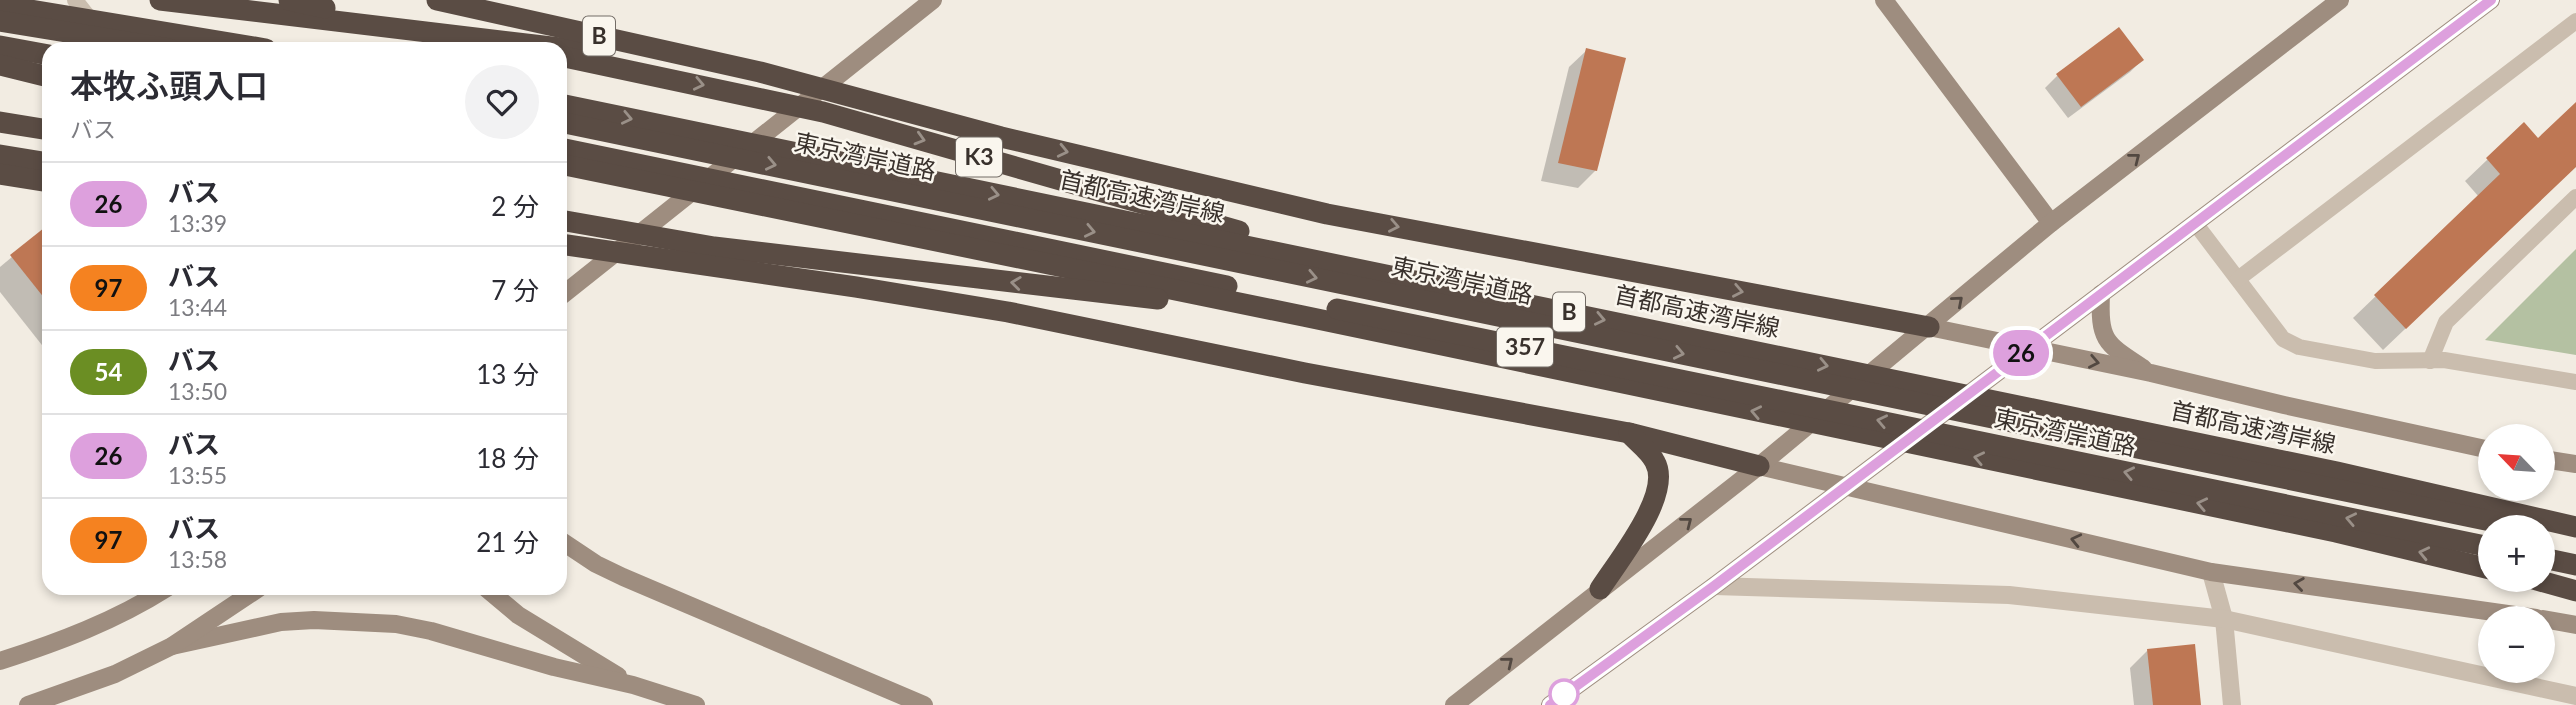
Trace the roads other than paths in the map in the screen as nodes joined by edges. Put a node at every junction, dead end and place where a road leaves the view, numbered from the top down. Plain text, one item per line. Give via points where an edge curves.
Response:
1 (75, 0) edge
2 (160, 0) edge
3 (289, 0) edge
4 (438, 0) edge
5 (933, 0) edge
6 (1884, 0) edge
7 (2340, 0) edge
8 (2491, 0) edge
9 (0, 5) edge
10 (0, 21) edge
11 (2576, 21) edge
12 (108, 42) edge
13 (128, 42) edge
14 (223, 42) edge
15 (492, 42) edge
16 (510, 42) edge
17 (0, 46) edge
18 (567, 49) edge
19 (42, 54) edge
20 (567, 57) edge
21 (0, 64) edge
22 (760, 72) junction
23 (42, 73) edge
24 (567, 105) edge
25 (0, 122) edge
26 (567, 123) edge
27 (42, 129) edge
28 (567, 149) edge
29 (0, 155) edge
30 (42, 162) edge
31 (567, 165) edge
32 (0, 174) edge
33 (42, 181) edge
34 (2576, 197) edge
35 (567, 212) edge
36 (567, 221) edge
37 (2051, 223) junction
38 (2195, 223) junction
39 (567, 245) edge
40 (1394, 276) junction
41 (2238, 279) junction
42 (856, 287) junction
43 (567, 291) edge
44 (2101, 294) junction
45 (1303, 316) junction
46 (1928, 327) junction
47 (2028, 348) junction
48 (2430, 361) junction
49 (2151, 373) junction
50 (2576, 382) edge
51 (1629, 433) junction
52 (2478, 447) edge
53 (2555, 461) edge
54 (2576, 464) edge
55 (1759, 466) junction
56 (1846, 486) junction
57 (2478, 519) edge
58 (2576, 527) edge
59 (2555, 535) edge
60 (2576, 539) edge
61 (567, 545) edge
62 (2478, 545) edge
63 (2555, 561) edge
64 (2576, 565) edge
65 (2478, 566) edge
66 (2211, 572) junction
67 (2555, 585) edge
68 (1714, 586) junction
69 (1600, 589) junction
70 (2576, 591) edge
71 (155, 595) edge
72 (248, 595) edge
73 (495, 595) edge
74 (2478, 610) edge
75 (2224, 619) junction
76 (2555, 621) edge
77 (2576, 625) edge
78 (172, 646) junction
79 (0, 661) edge
80 (634, 685) junction
81 (2576, 696) edge
82 (1561, 701) edge
83 (28, 705) edge
84 (696, 705) edge
85 (924, 705) edge
86 (1454, 705) edge
87 (2232, 705) edge

1 - 12 lane
2 - 16 highway
3 - 15 highway
4 - 22 highway, B
5 - 43 street
6 - 37 street
37 -> 7 street
8 - 38 street
9 - 14 highway
10 - 13 highway
11 - 41 lane
17 - 19 highway
18 - 22 highway
20 -> 40 highway, K3 via 823,112
21 - 23 highway
22 -> 46 highway via 1001,137 1327,214
24 -> 40 highway, 首都高速湾岸線 / B
25 - 27 highway
26 -> 57 highway, 東京湾岸道路 / 357
62 -> 28 highway, 東京湾岸道路 / 357
29 - 30 highway
31 - 45 highway
32 - 33 highway
34 - 48 lane via 2446,322
35 - 42 highway
45 -> 36 highway via 713,247
46 -> 37 street
38 - 41 lane
38 - 44 street
39 - 42 highway
40 -> 58 highway, 首都高速湾岸線 / B via 2337,472
41 - 48 lane via 2283,339 2299,346 2375,361
42 - 51 highway via 1008,312
44 - 47 street
44 - 49 street via 2099,323 2111,347
65 -> 45 highway via 2322,529
46 - 47 street
46 - 55 street
47 -> 49 street
47 - 56 street
48 - 50 lane
49 - 52 street
51 - 55 highway
51 - 69 highway via 1655,462 1660,482 1653,506
53 - 54 street
55 - 56 street
69 -> 55 street
66 -> 56 street
56 - 68 street
59 - 60 highway
61 - 85 street via 623,577
63 - 64 highway
74 -> 66 street
66 - 75 street
67 - 70 highway
68 - 75 street via 2009,595
68 - 82 street
86 -> 69 street
71 - 79 street via 112,620
72 - 78 street
73 - 80 street via 519,615
75 - 81 street
75 - 87 street
76 - 77 street
78 - 80 street via 281,622 396,624
78 - 83 street via 115,674
80 - 84 street

